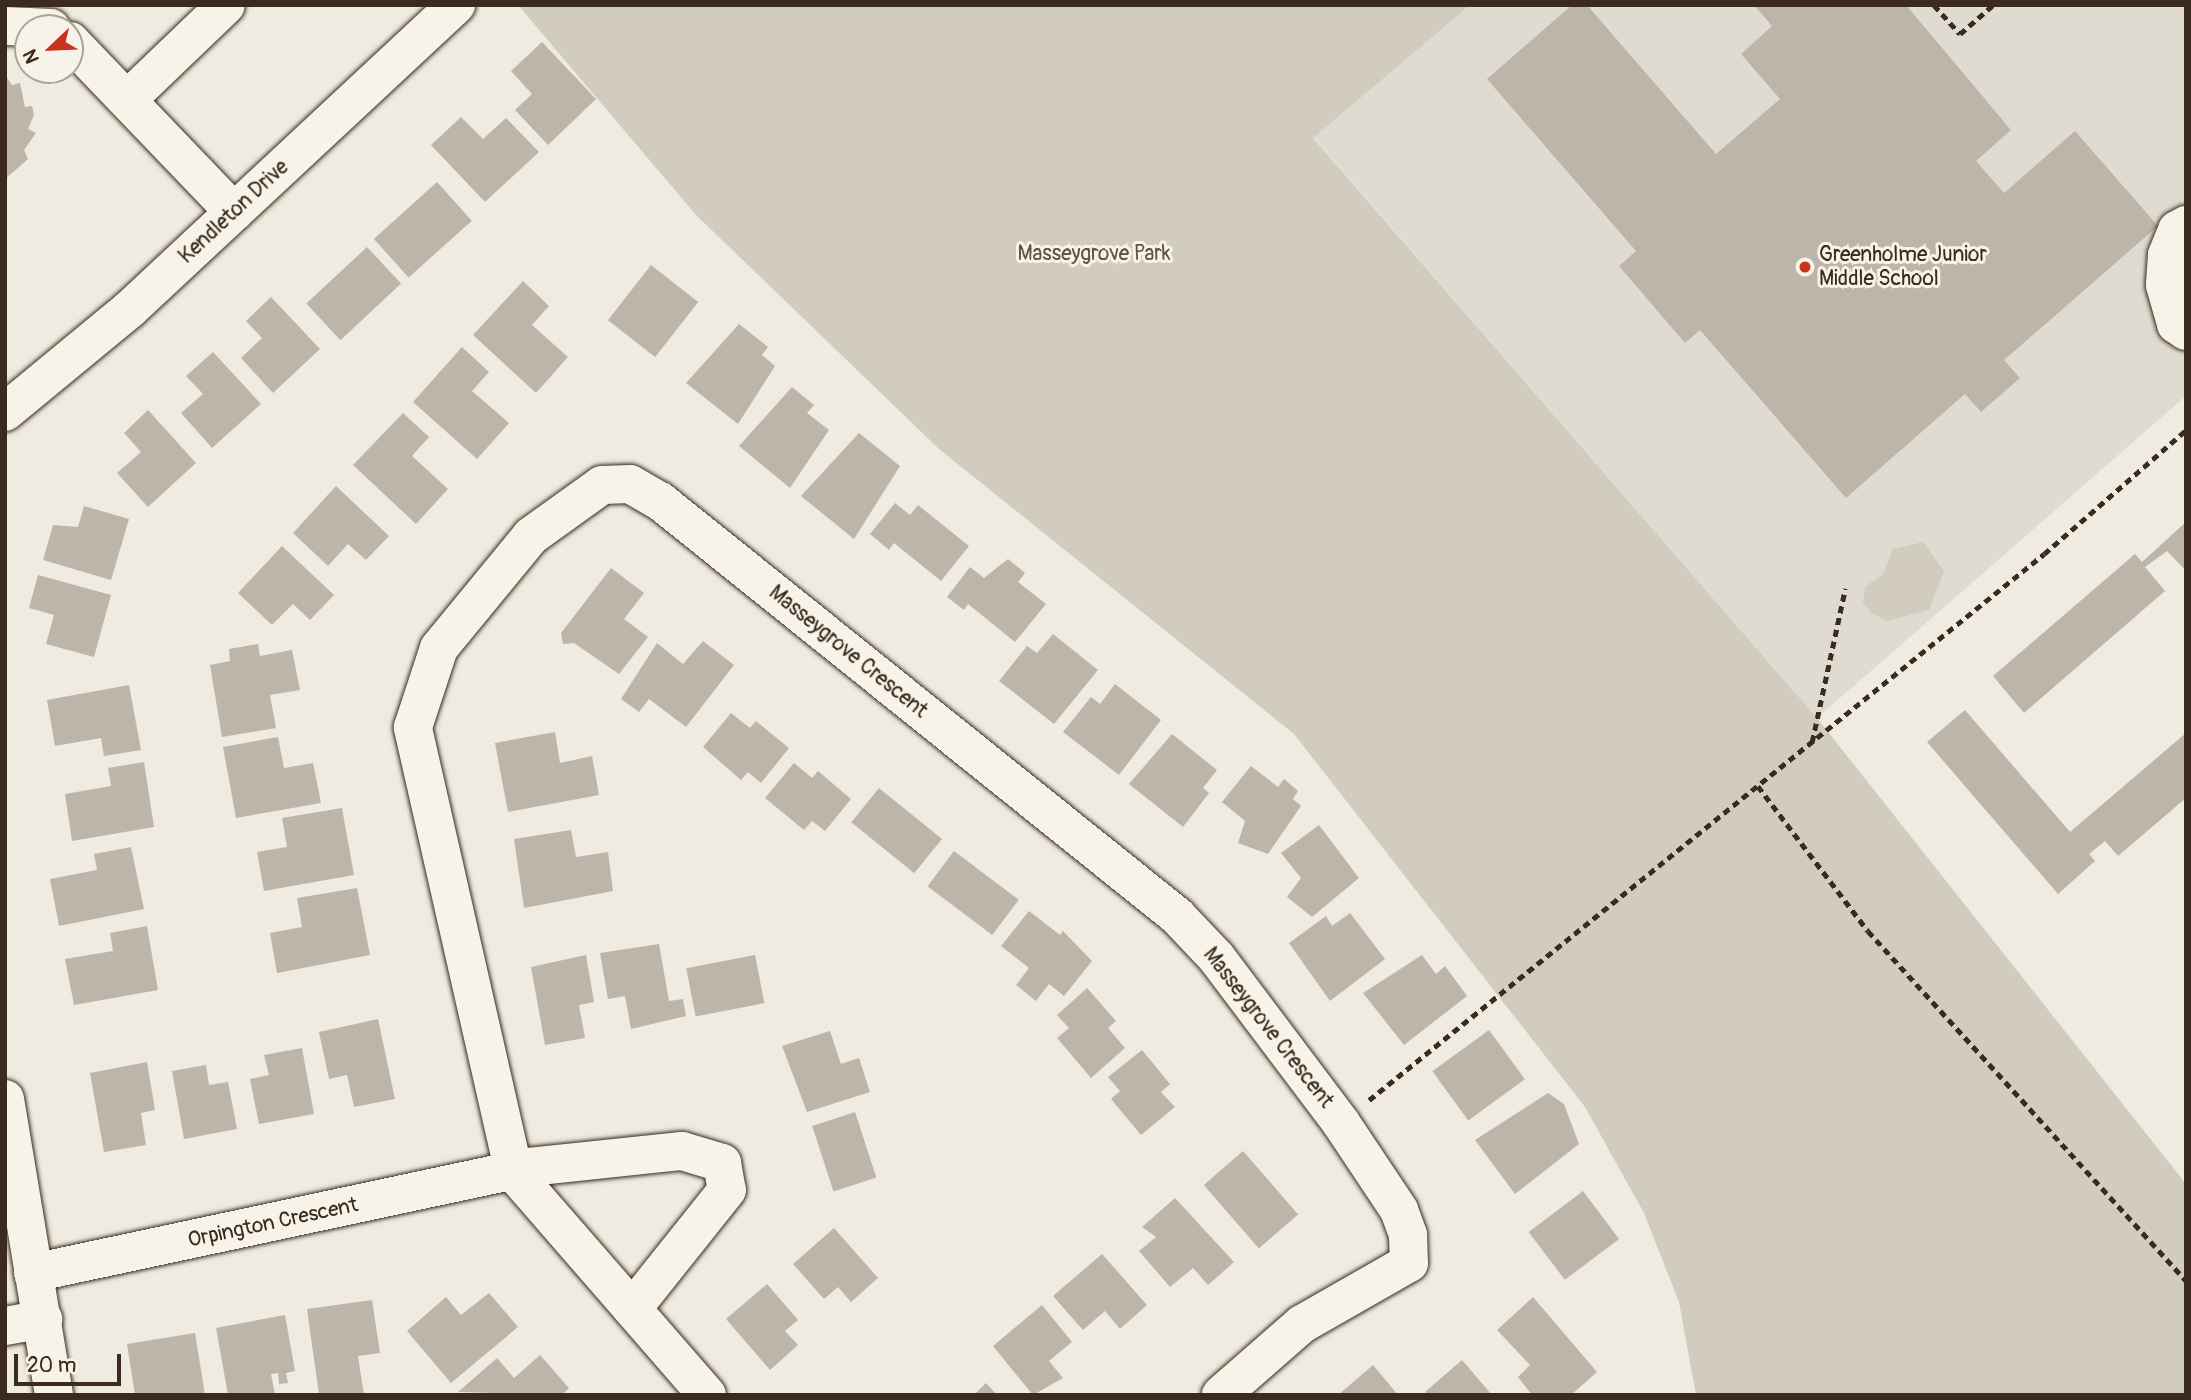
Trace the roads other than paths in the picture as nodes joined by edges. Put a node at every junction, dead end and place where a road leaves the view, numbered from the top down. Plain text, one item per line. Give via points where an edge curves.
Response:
1 (226, 5) edge
2 (456, 5) edge
3 (84, 55) edge
4 (129, 98) junction
5 (234, 212) junction
6 (2186, 225) edge
7 (2186, 331) edge
8 (8, 403) edge
9 (5, 1099) edge
10 (514, 1173) junction
11 (13, 1189) edge
12 (33, 1273) junction
13 (632, 1308) junction
14 (43, 1319) junction
15 (5, 1326) edge
16 (54, 1395) edge
17 (707, 1395) edge
18 (1221, 1395) edge

1 - 4 street
2 - 5 street, Kendleton Drive
3 - 4 street
4 - 5 street
5 - 8 street, Kendleton Drive
6 - 7 street via 2167,255 2165,285 2176,324
9 - 11 street
10 - 12 street, Orpington Crescent
10 - 13 street
10 - 13 street, Orpington Crescent via 598,1156 682,1151 722,1163 726,1190
10 - 18 street, Masseygrove Crescent via 414,727 439,648 531,536 601,485 630,484 660,501 1177,916 1216,957 1341,1123 1399,1210 1409,1263 1301,1324
11 - 12 street
12 - 14 street
13 - 17 street
14 - 15 street
14 - 16 street

